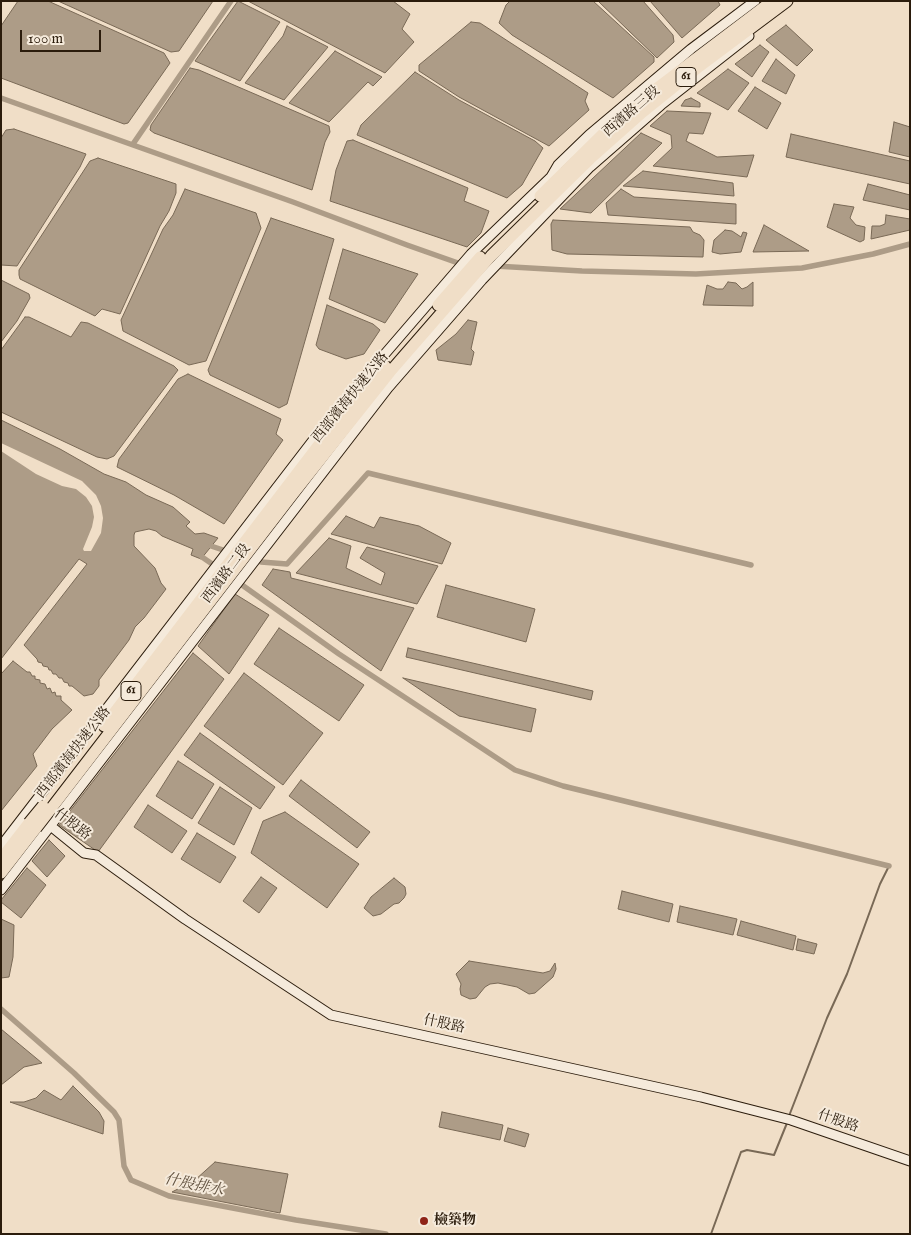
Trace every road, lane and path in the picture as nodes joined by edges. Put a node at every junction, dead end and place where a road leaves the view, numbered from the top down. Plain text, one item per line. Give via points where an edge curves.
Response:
1 (755, 1) edge
2 (772, 1) edge
3 (787, 1) edge
4 (795, 1) edge
5 (614, 123) junction
6 (551, 177) junction
7 (486, 256) junction
8 (468, 276) junction
9 (224, 578) junction
10 (26, 809) junction
11 (33, 825) junction
12 (51, 826) junction
13 (1, 846) edge
14 (1, 859) edge
15 (1, 873) edge
16 (1, 890) edge
17 (910, 1161) edge

1 - 6 street, 西濱路三段 via 630,99 558,165
2 - 5 highway, 西部濱海快速公路 / 61
3 - 7 highway, 61 via 643,112 590,159 580,173 508,244
4 - 7 street, 西濱路三段 via 660,105
5 - 6 highway via 599,131
5 - 7 highway, 西部濱海快速公路 / 61
6 - 7 street, 西濱路三段
7 - 8 highway, 西部濱海快速公路 / 61
7 - 8 street
8 - 9 highway, 西部濱海快速公路 / 61 via 317,447
8 - 9 street, 西濱路二段 via 388,388 263,550
8 - 9 street, 西濱路二段 via 358,385 239,536
9 - 10 street, 西濱路二段
9 - 11 highway, 西部濱海快速公路 / 61, bridge
9 - 12 street, 西濱路二段
10 - 12 street, 什股路
10 - 13 street, 西濱路二段
11 - 14 highway, 西部濱海快速公路 / 61
11 - 15 highway, 西部濱海快速公路 / 61
12 - 16 street, 西濱路二段
12 - 17 street, 什股路 via 84,853 96,855 330,1015 701,1097 791,1120

